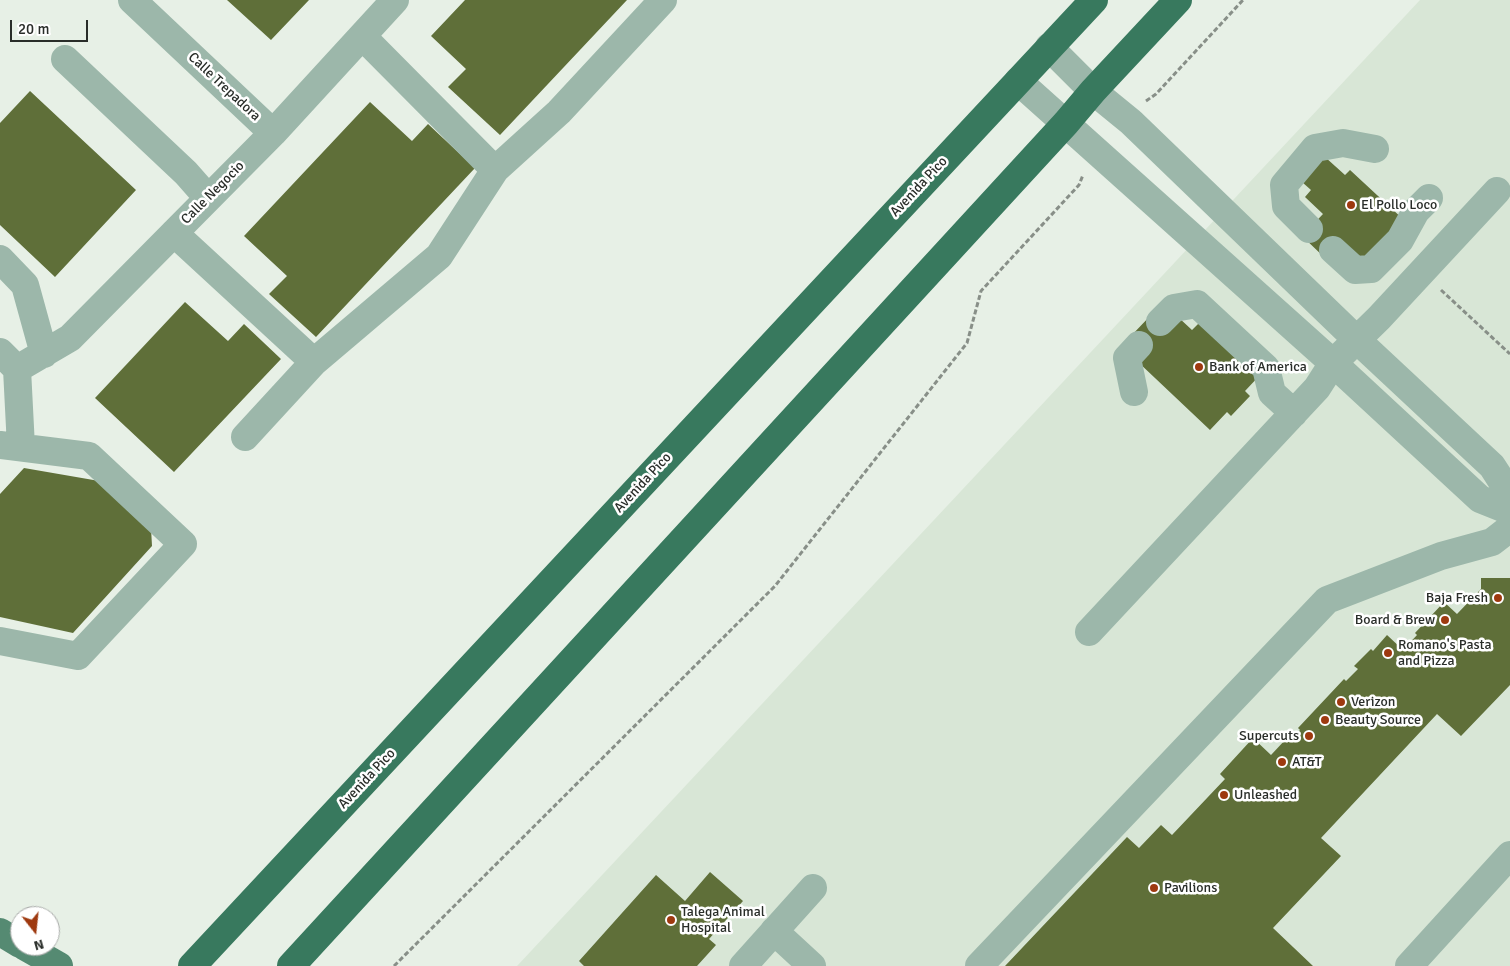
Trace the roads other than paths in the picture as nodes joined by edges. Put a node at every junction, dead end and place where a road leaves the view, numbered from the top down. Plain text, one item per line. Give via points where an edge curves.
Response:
1 (132, 0) edge
2 (395, 0) edge
3 (662, 0) edge
4 (1094, 0) edge
5 (1178, 0) edge
6 (362, 36) junction
7 (1049, 47) junction
8 (65, 59) dead end
9 (1018, 81) junction
10 (1093, 91) junction
11 (1066, 123) junction
12 (273, 132) junction
13 (1375, 149) dead end
14 (495, 170) junction
15 (1497, 191) dead end
16 (208, 198) junction
17 (1429, 198) dead end
18 (1309, 229) dead end
19 (174, 233) junction
20 (1333, 250) dead end
21 (0, 259) edge
22 (1160, 322) dead end
23 (1357, 340) junction
24 (1138, 345) dead end
25 (44, 354) junction
26 (8, 361) edge
27 (314, 362) junction
28 (1333, 363) junction
29 (1134, 392) dead end
30 (1294, 413) junction
31 (245, 437) dead end
32 (10, 446) edge
33 (1510, 494) edge
34 (1510, 511) edge
35 (1510, 528) edge
36 (1089, 632) dead end
37 (0, 641) edge
38 (1510, 855) edge
39 (813, 888) dead end
40 (774, 931) junction
41 (42, 956) edge
42 (59, 966) edge
43 (192, 966) edge
44 (291, 966) edge
45 (743, 966) edge
46 (812, 966) edge
47 (979, 966) edge
48 (1409, 966) edge

1 - 12 street, Calle Trepadora
2 - 6 street, Calle Negocio
3 - 14 street via 559,112
4 - 7 highway, Avenida Pico
5 - 10 highway
6 - 12 street, Calle Negocio
6 - 14 street
7 - 9 highway, Avenida Pico
7 - 10 street
8 - 16 street via 186,173
9 - 11 street
9 - 43 highway, Avenida Pico
10 - 11 highway
10 - 23 street via 1124,116
11 - 28 street
11 - 44 highway
12 - 16 street, Calle Negocio
13 - 18 street via 1343,143 1315,148 1284,185 1286,206
14 - 27 street via 439,256
15 - 23 street
16 - 19 street, Calle Negocio
17 - 20 street via 1416,211 1400,240 1371,269 1355,270
19 - 25 street, Calle Negocio via 70,338
19 - 27 street
21 - 25 street via 25,285
22 - 30 street via 1174,308 1196,304 1266,368 1272,393
23 - 28 street
23 - 33 street via 1492,466
24 - 29 street via 1127,358
25 - 26 street, Calle Negocio
26 - 32 street
27 - 31 street
28 - 30 street via 1317,388
28 - 34 street via 1480,499
30 - 36 street
32 - 37 street via 89,456 183,544 78,656
35 - 47 street via 1492,542 1441,556 1327,600
38 - 48 street
39 - 40 street
40 - 45 street
40 - 46 street
41 - 42 main road

